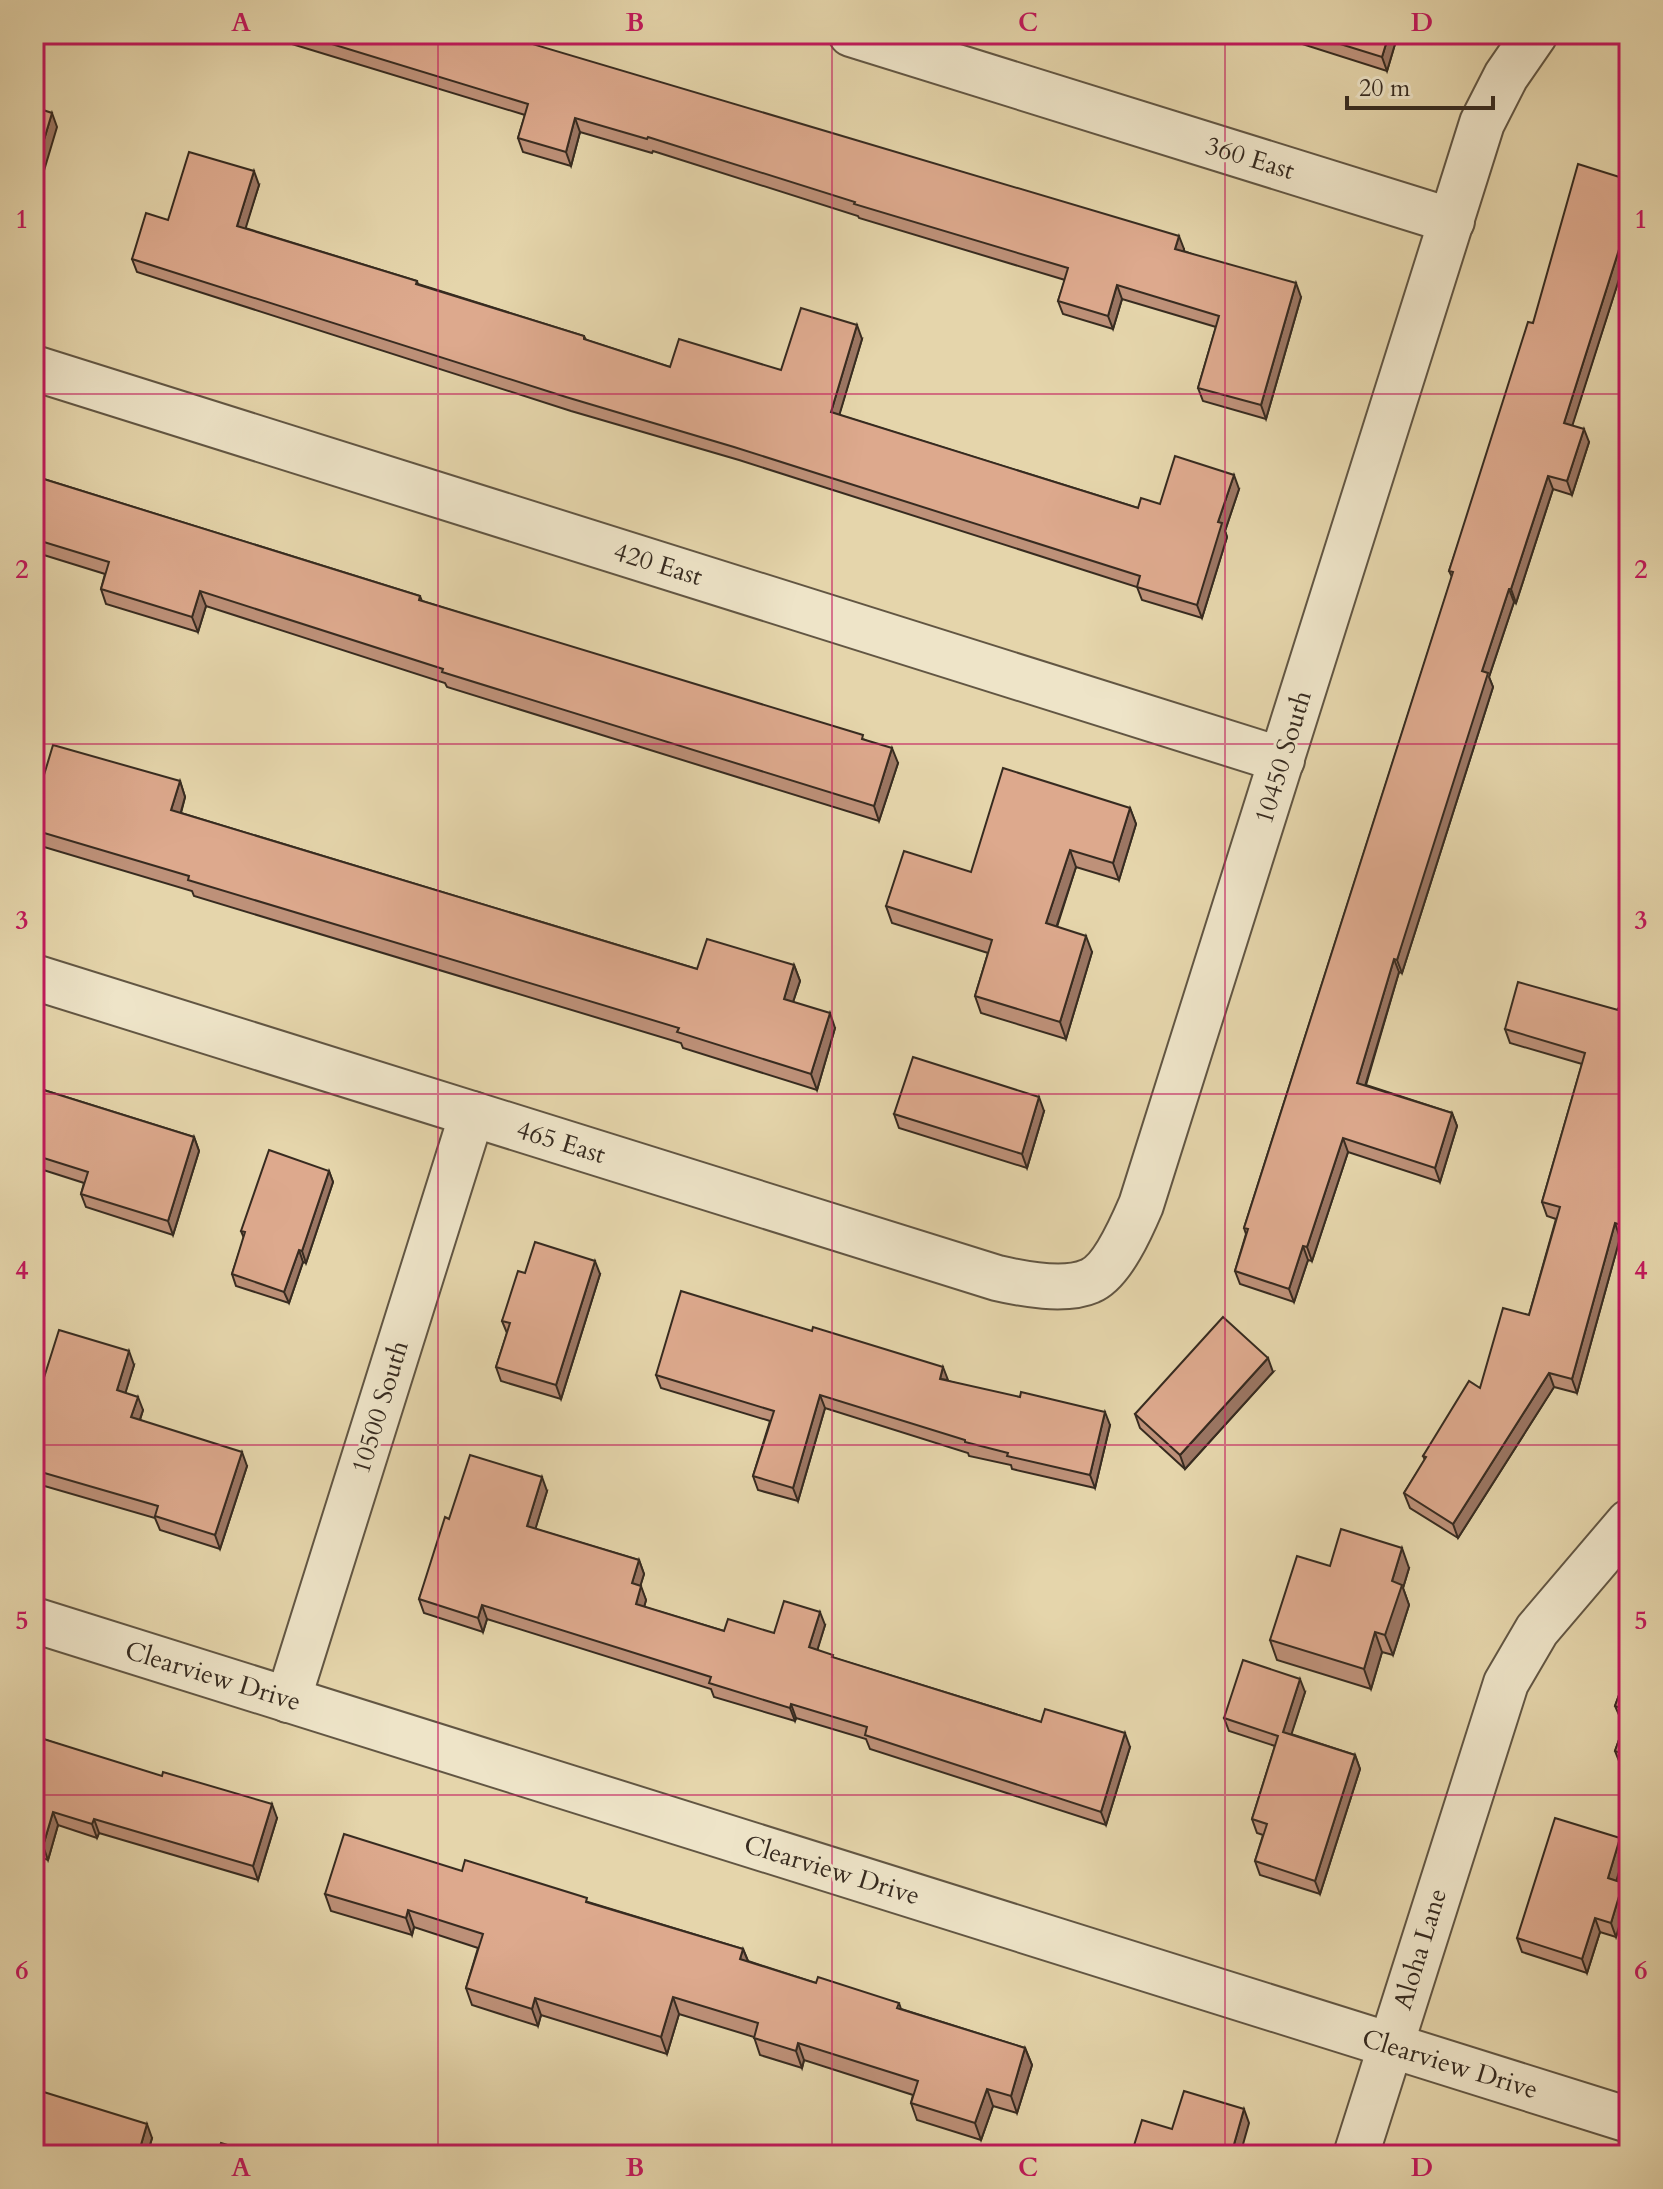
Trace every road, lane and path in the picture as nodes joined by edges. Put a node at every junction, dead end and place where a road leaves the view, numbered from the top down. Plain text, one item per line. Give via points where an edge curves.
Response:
1 (851, 34) edge
2 (1535, 34) edge
3 (1452, 221) junction
4 (34, 368) edge
5 (1282, 760) junction
6 (34, 977) edge
7 (472, 1114) junction
8 (1091, 1281) joint
9 (1629, 1522) edge
10 (34, 1620) edge
11 (288, 1700) junction
12 (1390, 2045) junction
13 (1629, 2120) edge
14 (1356, 2155) edge

1 - 3 street, 360 East
2 - 3 street via 1482,123
3 - 5 street, 10450 South
4 - 5 street, 420 East
5 - 8 street, 10450 South via 1141,1205 1129,1234
6 - 7 street, 465 East
7 - 8 street, 465 East via 997,1278 1028,1285
7 - 11 street, 10500 South
9 - 12 street, Aloha Lane via 1537,1630 1506,1683
10 - 11 street, Clearview Drive
11 - 12 street, Clearview Drive
12 - 13 street, Clearview Drive
12 - 14 street, Aloha Lane

